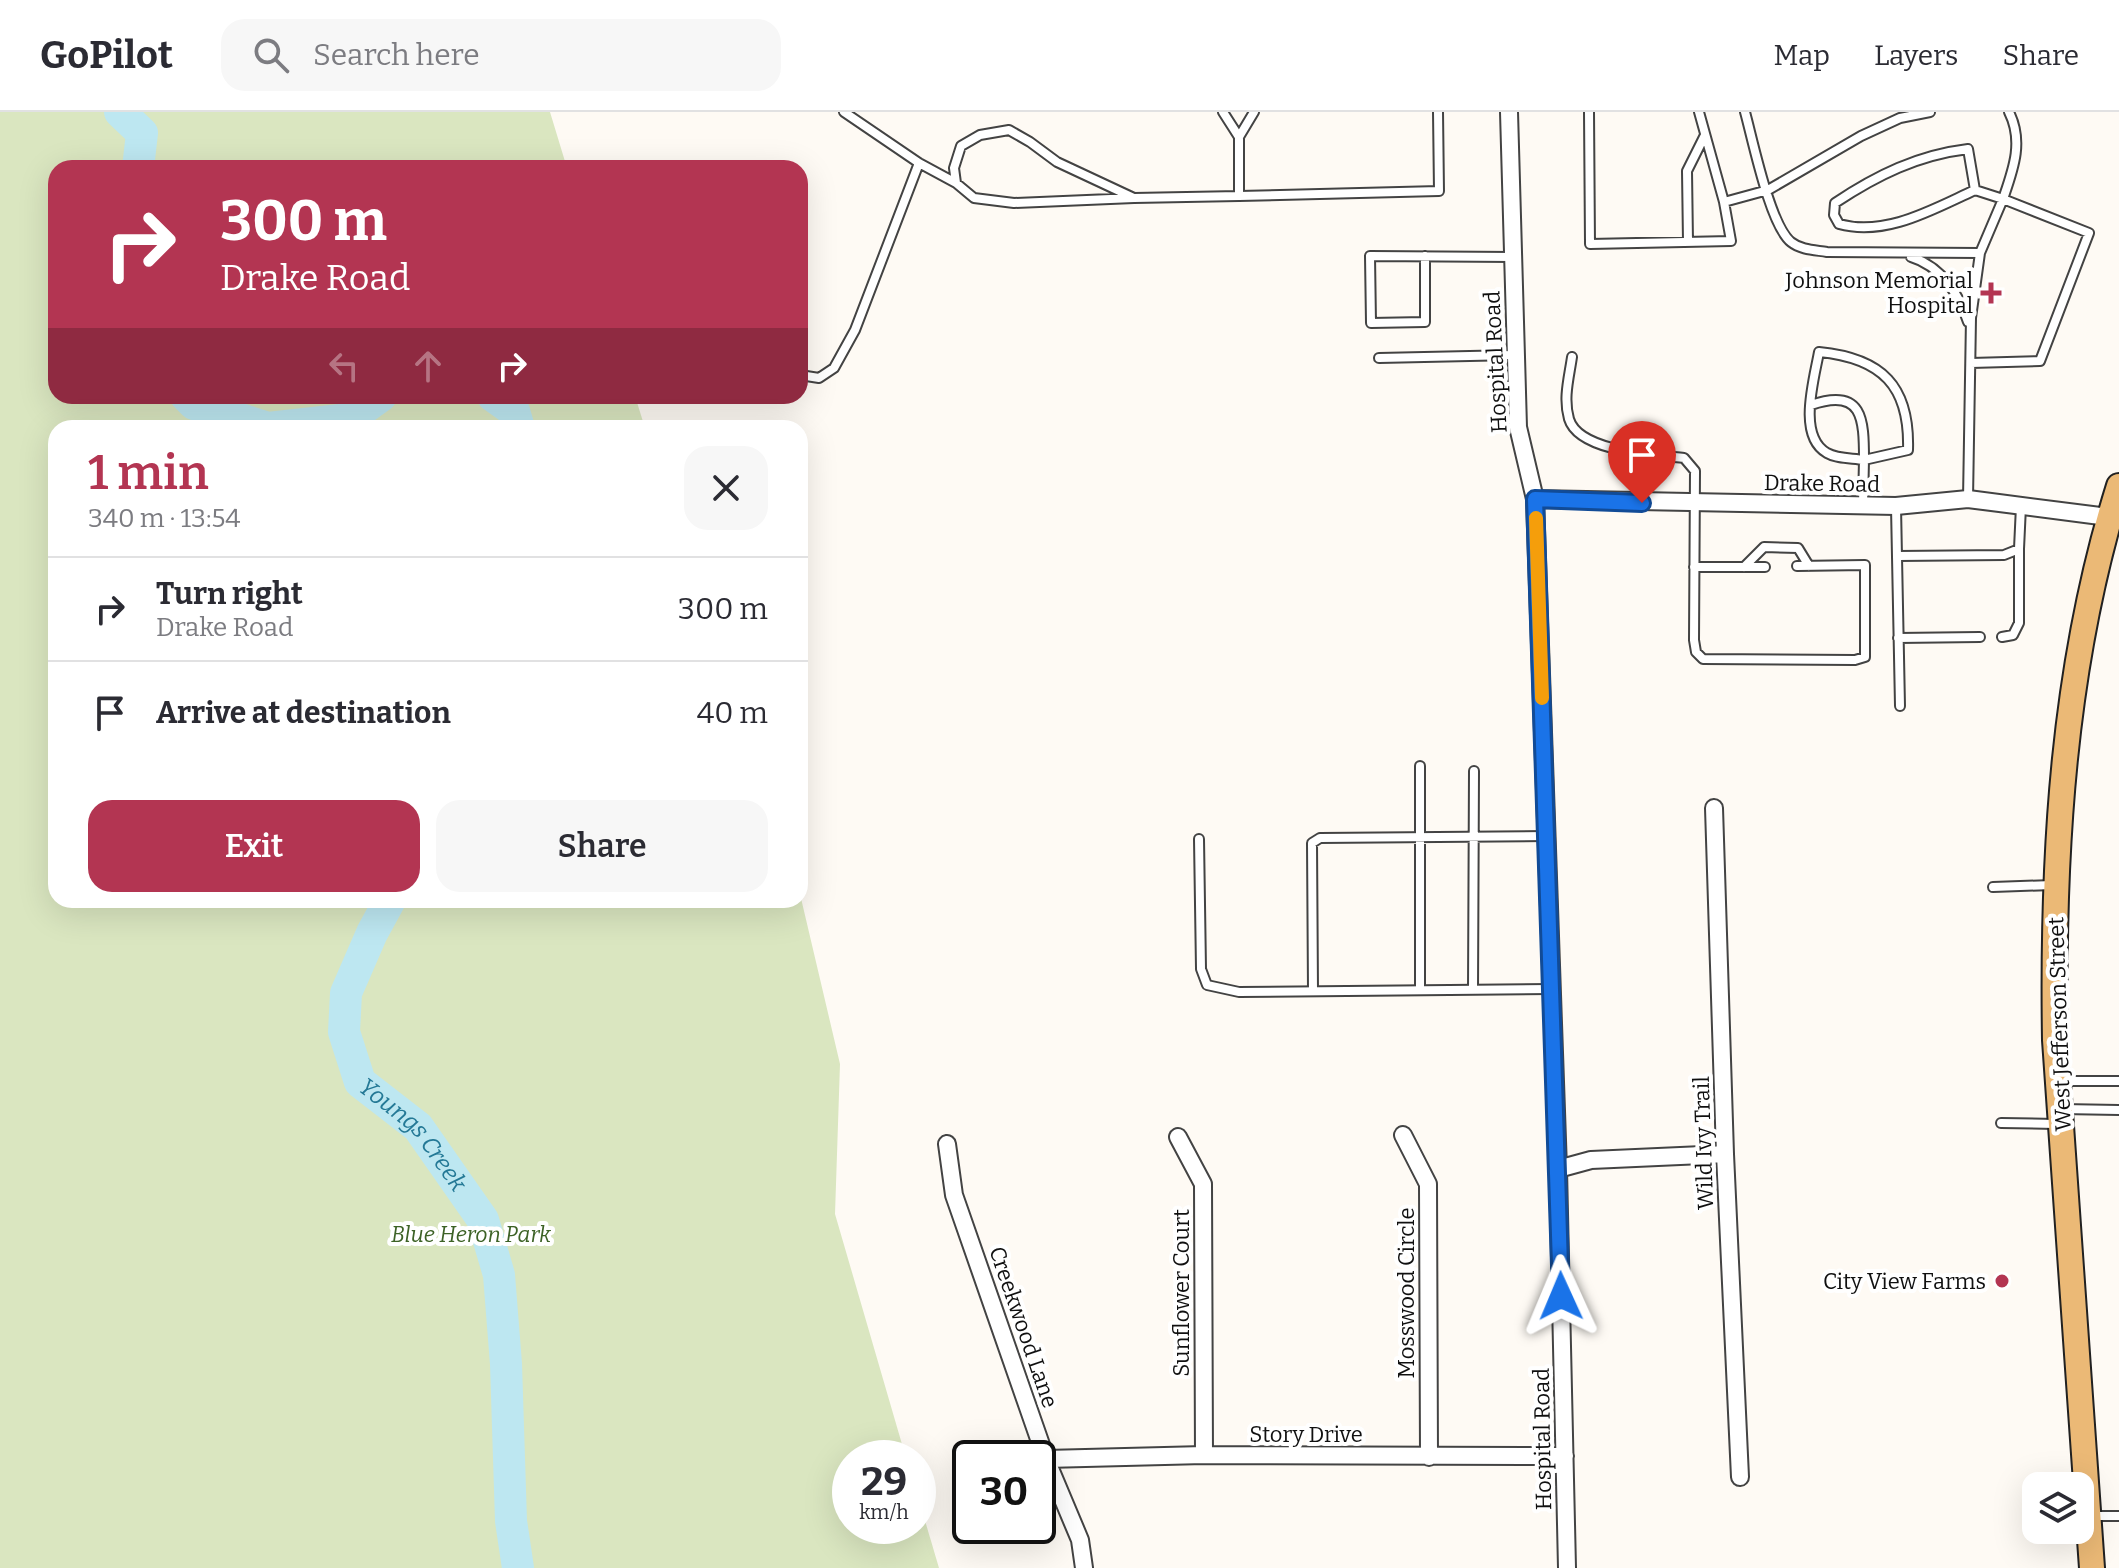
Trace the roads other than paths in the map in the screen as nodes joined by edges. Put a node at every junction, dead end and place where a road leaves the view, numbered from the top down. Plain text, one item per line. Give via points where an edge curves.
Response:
1 (844, 112) edge
2 (1223, 112) edge
3 (1254, 112) edge
4 (1438, 112) edge
5 (1509, 112) edge
6 (1589, 112) edge
7 (1699, 112) edge
8 (1745, 112) edge
9 (1930, 112) edge
10 (2009, 112) edge
11 (1705, 134) junction
12 (1239, 137) junction
13 (919, 163) junction
14 (956, 183) junction
15 (1768, 190) junction
16 (1975, 190) junction
17 (1239, 196) junction
18 (1134, 198) junction
19 (2003, 199) junction
20 (1724, 202) junction
21 (1688, 242) junction
22 (1980, 253) junction
23 (1903, 254) junction
24 (1425, 256) junction
25 (1513, 257) junction
26 (1971, 330) junction
27 (1515, 355) junction
28 (1572, 357) dead end
29 (1379, 358) dead end
30 (1971, 363) junction
31 (808, 376) edge
32 (1811, 405) junction
33 (1864, 460) junction
34 (1535, 499) junction
35 (1968, 499) junction
36 (2115, 502) edge
37 (1695, 504) junction
38 (1863, 505) junction
39 (1896, 506) junction
40 (2021, 506) junction
41 (2019, 549) junction
42 (1898, 556) junction
43 (1797, 566) dead end
44 (1809, 566) junction
45 (1694, 567) junction
46 (1744, 567) junction
47 (1765, 567) dead end
48 (1980, 637) dead end
49 (2002, 637) dead end
50 (1898, 638) junction
51 (1900, 706) dead end
52 (1420, 766) dead end
53 (1474, 771) dead end
54 (1714, 808) dead end
55 (1547, 836) junction
56 (1420, 837) junction
57 (1473, 837) junction
58 (1199, 839) dead end
59 (2057, 885) junction
60 (1993, 887) dead end
61 (1552, 989) junction
62 (1420, 990) junction
63 (1473, 990) junction
64 (1313, 991) junction
65 (2059, 1081) junction
66 (2119, 1081) edge
67 (2119, 1110) edge
68 (2061, 1117) junction
69 (2001, 1123) dead end
70 (1403, 1135) dead end
71 (1178, 1137) dead end
72 (947, 1144) dead end
73 (1725, 1154) junction
74 (1558, 1169) junction
75 (1039, 1440) edge
76 (1204, 1455) junction
77 (1565, 1456) junction
78 (1429, 1457) junction
79 (1056, 1459) edge
80 (2085, 1472) edge
81 (1740, 1477) dead end
82 (1056, 1483) edge
83 (2094, 1516) edge
84 (2119, 1516) edge
85 (2090, 1544) edge
86 (1084, 1568) edge
87 (1567, 1568) edge
88 (2092, 1568) edge

1 - 13 lane
2 - 12 lane
3 - 12 lane
4 - 17 lane via 1439,191
5 - 25 street, Hospital Road
6 - 21 lane via 1590,244
7 - 11 lane
8 - 15 lane
9 - 15 lane via 1900,118 1861,136
10 - 19 lane via 2016,159
11 - 20 lane
11 - 21 lane via 1687,171
12 - 17 lane
13 - 14 lane
13 - 31 lane via 855,330 834,368 819,378
14 - 18 lane via 974,198 1014,203
14 - 18 lane via 961,146 980,135 1009,130 1057,162
15 - 20 lane
15 - 23 lane via 1774,218 1790,241 1805,249
16 - 16 lane via 1968,149 1946,152 1884,173 1835,203 1834,215 1839,224 1850,227 1892,225
16 - 19 lane
17 - 18 lane
19 - 22 lane
19 - 30 lane via 2089,233 2040,361
20 - 21 lane via 1731,241
22 - 23 lane
22 - 26 lane
23 - 26 lane via 1918,258 1947,282 1960,299
24 - 24 lane via 1370,256 1371,323 1425,322
24 - 25 lane
25 - 27 street, Hospital Road
26 - 30 lane
27 - 29 lane
27 - 34 street, Hospital Road via 1518,427
28 - 37 lane via 1566,396 1570,423 1586,439 1618,450 1684,458 1695,471
30 - 35 lane
32 - 33 lane via 1814,443 1828,454
32 - 33 lane via 1837,399 1860,411
32 - 33 lane via 1819,352 1864,362 1887,375 1904,409 1908,450
33 - 38 lane
34 - 37 street, Drake Road
34 - 55 street, Hospital Road
35 - 39 street, Drake Road
35 - 40 street, Drake Road
36 - 40 street, Drake Road
36 - 59 main road, West Jefferson Street via 2079,649 2062,767
37 - 38 street, Drake Road
37 - 45 lane
38 - 39 street, Drake Road
39 - 42 lane
40 - 41 lane
41 - 42 lane via 2004,555
41 - 49 lane via 2019,623 2013,635
42 - 50 lane
43 - 44 lane
44 - 45 lane via 1865,565 1865,657 1703,659 1694,640
44 - 46 lane via 1798,548 1764,547
45 - 46 lane
46 - 47 lane
48 - 50 lane
50 - 51 lane
52 - 56 lane
53 - 57 lane
54 - 73 street, Wild Ivy Trail
55 - 57 lane
55 - 61 street, Hospital Road
56 - 57 lane
56 - 62 lane
56 - 64 lane via 1320,838 1312,843
57 - 63 lane
58 - 64 lane via 1201,969 1207,985 1239,992
59 - 60 lane
59 - 65 main road, West Jefferson Street
61 - 63 lane
61 - 74 street, Hospital Road
62 - 63 lane
62 - 64 lane
65 - 66 lane
65 - 68 main road, West Jefferson Street
67 - 68 lane
68 - 69 lane
68 - 80 main road, West Jefferson Street
70 - 78 street, Mosswood Circle via 1428,1184
71 - 76 street, Sunflower Court via 1203,1184
72 - 75 street, Creekwood Lane via 954,1195
73 - 74 street via 1591,1160
73 - 81 street, Wild Ivy Trail
74 - 77 street, Hospital Road
76 - 78 street, Story Drive
76 - 79 street, Story Drive
77 - 78 street, Story Drive
77 - 87 street, Hospital Road
82 - 86 street, Creekwood Lane via 1080,1540
83 - 84 lane
85 - 88 main road, West Jefferson Street

